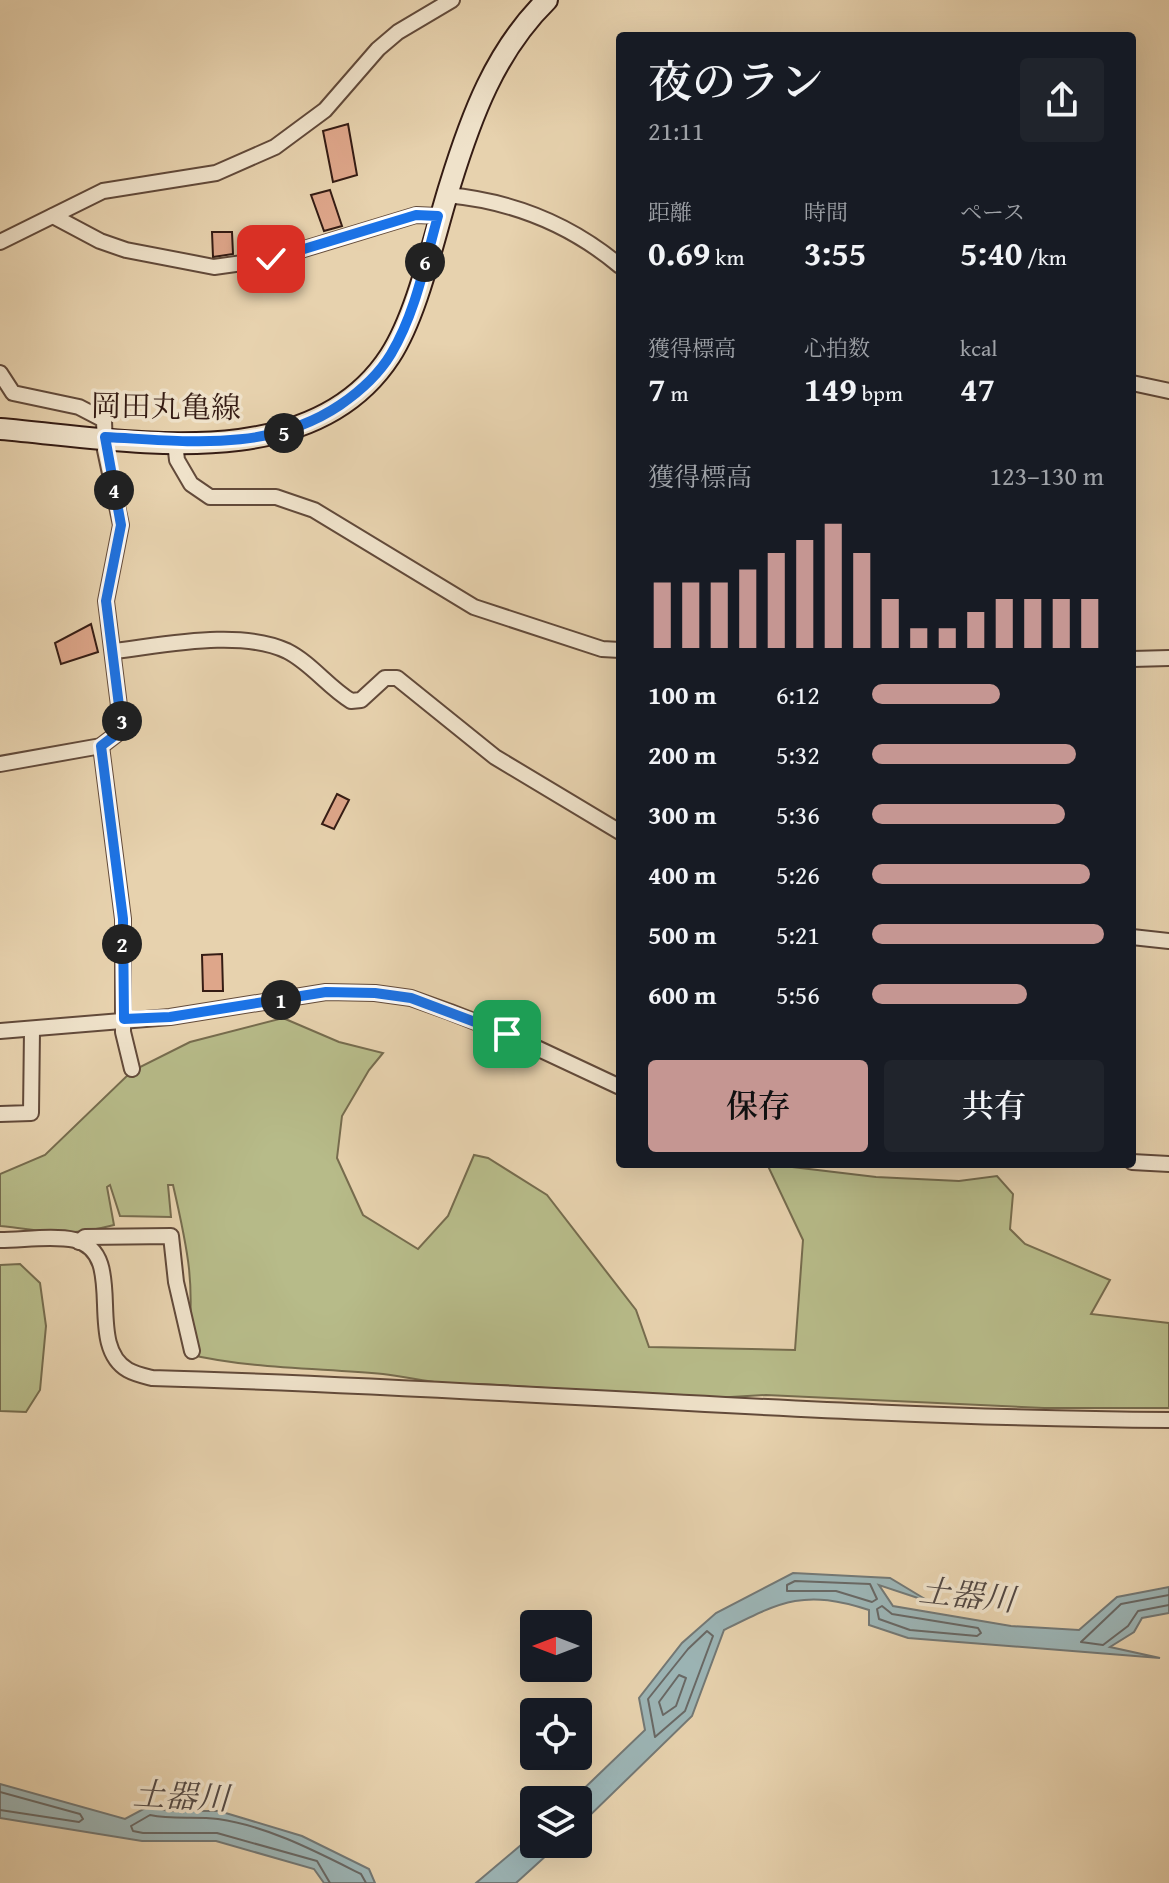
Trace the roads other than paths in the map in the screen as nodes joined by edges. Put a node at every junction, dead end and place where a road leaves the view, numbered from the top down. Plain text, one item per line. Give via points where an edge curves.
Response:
1 (452, 0) edge
2 (547, 0) edge
3 (447, 195) junction
4 (53, 216) junction
5 (438, 216) junction
6 (0, 242) edge
7 (616, 263) edge
8 (0, 373) edge
9 (1136, 384) edge
10 (1169, 391) edge
11 (0, 429) edge
12 (105, 437) junction
13 (175, 442) junction
14 (616, 650) edge
15 (114, 651) junction
16 (1169, 658) edge
17 (1136, 659) edge
18 (101, 746) junction
19 (0, 764) edge
20 (616, 830) edge
21 (1136, 937) edge
22 (1169, 941) edge
23 (124, 1019) junction
24 (32, 1030) junction
25 (0, 1031) edge
26 (132, 1069) dead end
27 (616, 1085) edge
28 (0, 1114) edge
29 (1136, 1162) edge
30 (1169, 1164) edge
31 (0, 1240) edge
32 (79, 1242) junction
33 (192, 1351) dead end
34 (1169, 1420) edge

1 - 4 street via 398,32 325,110 275,147 216,173 103,191
2 - 3 main road, 岡田丸亀線 via 529,17 489,81 470,121
3 - 5 main road, 岡田丸亀線
3 - 7 street via 528,211
4 - 5 street via 126,250 214,267 271,259 416,215
4 - 6 street
5 - 13 main road, 岡田丸亀線 via 410,314 391,355 353,396 294,431 259,439
8 - 12 street via 13,393 79,407 104,420
9 - 10 street
11 - 12 main road, 岡田丸亀線
12 - 13 main road, 岡田丸亀線
12 - 15 street via 121,525 106,601
13 - 14 street via 177,460 191,484 210,497 276,497 314,510 474,607
15 - 18 street via 122,730
15 - 20 street via 220,640 263,645 295,656 351,701 374,692 385,678 397,678 495,757
16 - 17 street
18 - 19 street
18 - 23 street via 123,919
21 - 22 street
23 - 24 street
23 - 26 street
23 - 27 street via 170,1017 326,992 411,998 507,1034
24 - 25 street
24 - 28 street via 31,1113
29 - 30 street
31 - 32 street
32 - 33 street via 85,1237 171,1236
32 - 34 street via 106,1282 105,1333 113,1353 126,1369 152,1378 331,1382 1041,1419

